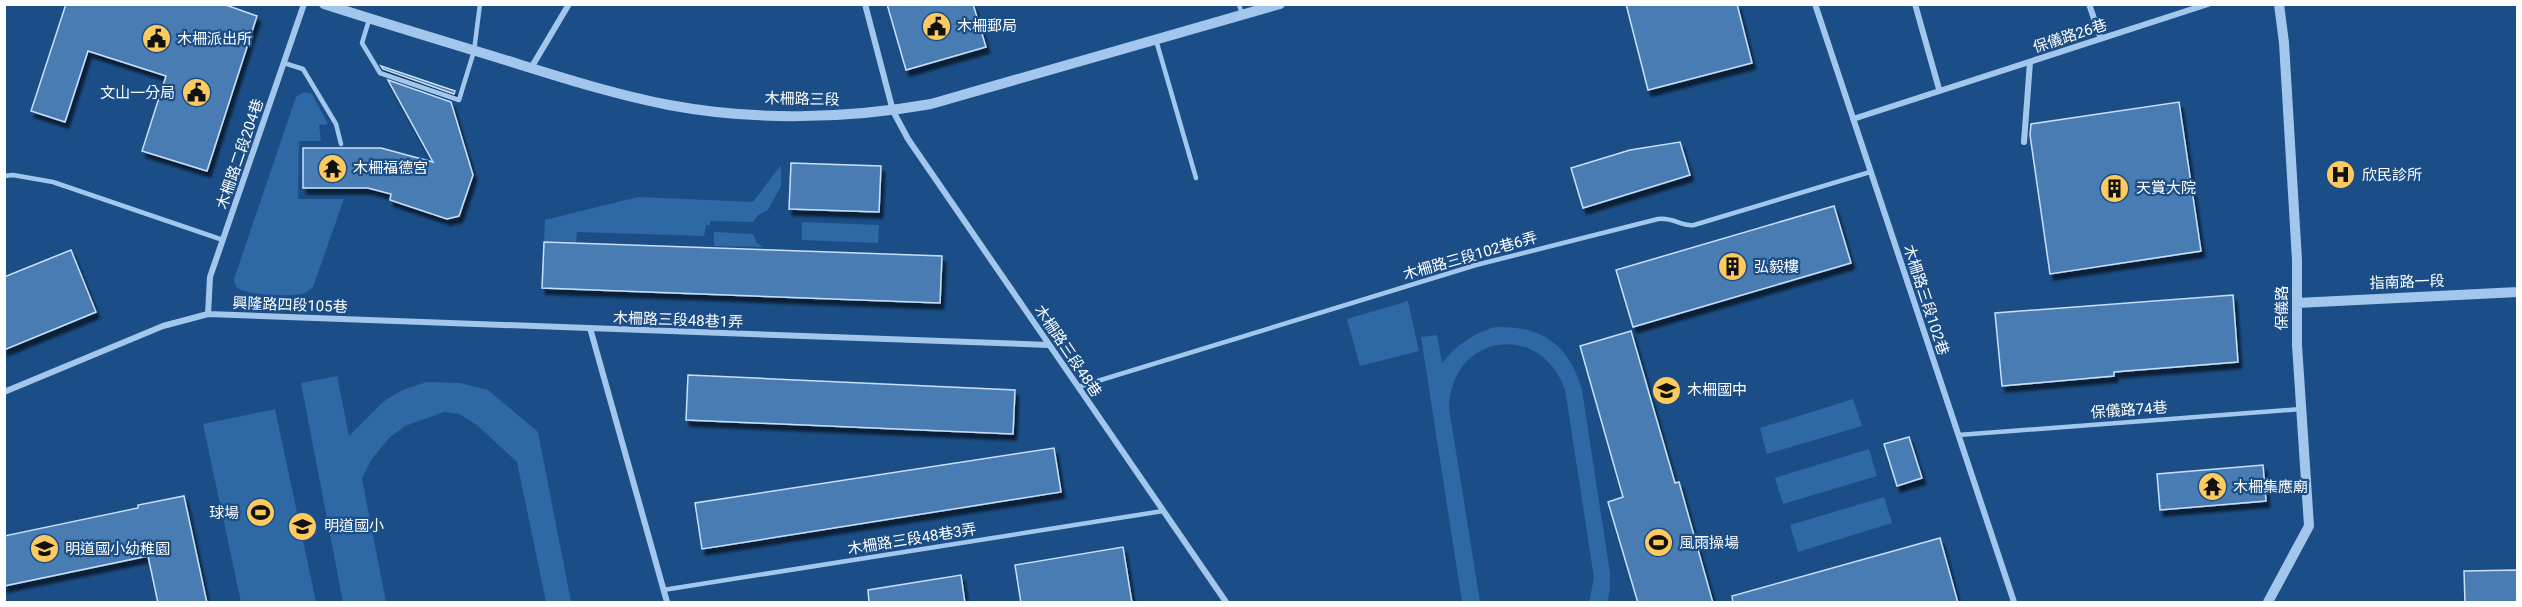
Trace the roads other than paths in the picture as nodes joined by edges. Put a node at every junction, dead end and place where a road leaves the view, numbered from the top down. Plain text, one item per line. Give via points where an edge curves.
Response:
1 (304, 4) edge
2 (324, 4) edge
3 (480, 4) edge
4 (569, 4) edge
5 (865, 4) edge
6 (1280, 4) edge
7 (1815, 4) edge
8 (1915, 4) edge
9 (2089, 4) edge
10 (2208, 4) edge
11 (2279, 4) edge
12 (1240, 10) edge
13 (369, 18) junction
14 (2101, 39) junction
15 (1156, 40) junction
16 (474, 51) junction
17 (2030, 62) junction
18 (284, 63) junction
19 (531, 68) junction
20 (1939, 89) junction
21 (893, 111) junction
22 (1853, 119) junction
23 (2024, 142) dead end
24 (340, 144) dead end
25 (1870, 172) junction
26 (4, 176) edge
27 (1196, 178) dead end
28 (223, 240) junction
29 (2517, 292) edge
30 (2297, 303) junction
31 (208, 314) junction
32 (590, 328) junction
33 (1049, 345) junction
34 (1078, 387) junction
35 (4, 392) edge
36 (2301, 409) junction
37 (1958, 435) junction
38 (1163, 511) junction
39 (663, 590) junction
40 (667, 603) edge
41 (1226, 603) edge
42 (2014, 603) edge
43 (2268, 603) edge

1 - 18 street, 木柵路二段204巷
2 - 13 street, 木柵路三段
3 - 16 lane
4 - 19 street
5 - 21 street, 木柵路三段48巷
6 - 12 street, 木柵路三段
7 - 22 street, 木柵路三段102巷
8 - 20 street
9 - 14 street
10 - 14 street, 保儀路26巷
11 - 30 street, 保儀路
12 - 15 street, 木柵路三段
13 - 16 street, 木柵路三段
13 - 16 lane via 362,43 380,73 459,99
14 - 17 street, 保儀路26巷
15 - 21 street, 木柵路三段 via 931,104
15 - 27 lane
16 - 19 street, 木柵路三段
17 - 20 street, 保儀路26巷
17 - 23 street
18 - 24 lane via 303,69 336,124
18 - 28 street, 木柵路二段204巷
19 - 21 street, 木柵路三段 via 615,94 718,111 844,115
20 - 22 street, 保儀路26巷
21 - 33 street, 木柵路三段48巷 via 908,139
22 - 25 street, 木柵路三段102巷
25 - 34 lane, 木柵路三段102巷6弄 via 1695,225 1658,219 1476,265
25 - 37 street, 木柵路三段102巷
26 - 28 lane via 53,182
28 - 31 street, 木柵路二段204巷 via 210,277
29 - 30 street, 指南路一段
30 - 36 street, 保儀路
31 - 32 street, 興隆路四段105巷
31 - 35 street, 興隆路四段105巷 via 177,321
32 - 33 street, 木柵路三段48巷1弄
32 - 39 street, 木柵路三段48巷1弄
33 - 34 street, 木柵路三段48巷
34 - 38 street, 木柵路三段48巷
36 - 37 lane, 保儀路74巷
36 - 43 street, 保儀路 via 2309,526
37 - 42 street, 木柵路三段102巷
38 - 39 lane, 木柵路三段48巷3弄
38 - 41 street, 木柵路三段48巷
39 - 40 street, 木柵路三段48巷1弄

